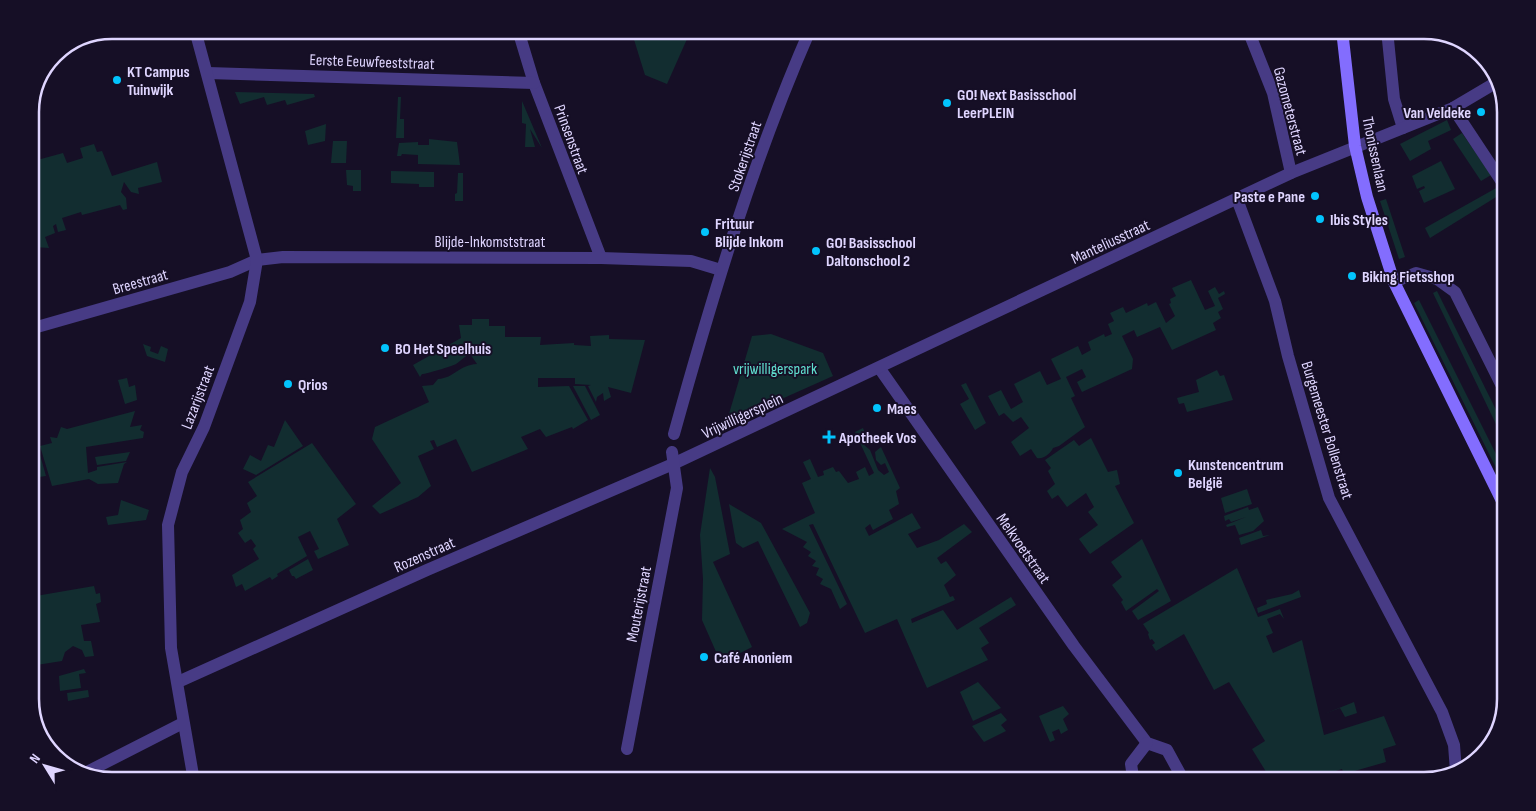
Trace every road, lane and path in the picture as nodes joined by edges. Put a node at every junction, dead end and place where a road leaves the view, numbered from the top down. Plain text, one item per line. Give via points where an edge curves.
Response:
1 (198, 39) edge
2 (521, 39) edge
3 (806, 39) edge
4 (1252, 39) edge
5 (1343, 39) edge
6 (1388, 39) edge
7 (208, 73) junction
8 (534, 83) junction
9 (1492, 86) edge
10 (1453, 108) junction
11 (1403, 128) junction
12 (1355, 146) junction
13 (1290, 173) junction
14 (1497, 174) edge
15 (1237, 199) junction
16 (601, 258) junction
17 (257, 260) junction
18 (721, 270) junction
19 (1394, 282) junction
20 (39, 325) edge
21 (880, 369) junction
22 (1497, 376) edge
23 (674, 434) dead end
24 (673, 458) junction
25 (1497, 491) edge
26 (178, 682) junction
27 (183, 723) junction
28 (1147, 743) junction
29 (627, 749) dead end
30 (1455, 765) edge
31 (93, 769) edge
32 (192, 772) edge
33 (1132, 772) edge
34 (1179, 772) edge

1 - 7 street, Lazarijstraat
2 - 8 street, Prinsenstraat
3 - 18 street, Stokerijstraat via 786,84
4 - 13 street, Gazometerstraat via 1273,93
5 - 12 main road, Thonissenlaan
6 - 11 street, Thonissenlaan via 1394,99
7 - 8 street, Eerste Eeuwfeeststraat
7 - 17 street, Lazarijstraat
8 - 16 street, Prinsenstraat
9 - 10 street, Manteliusstraat
10 - 11 street, Manteliusstraat
10 - 14 street
11 - 12 street, Manteliusstraat
12 - 13 street, Manteliusstraat
12 - 19 main road, Thonissenlaan
13 - 15 street, Manteliusstraat
15 - 21 street, Manteliusstraat
15 - 30 street, Burgemeester Bollenstraat via 1275,301 1329,498 1442,712 1454,745
16 - 17 street, Blijde-Inkomststraat via 282,256
16 - 18 street, Blijde-Inkomststraat via 690,261
17 - 20 street, Breestraat via 230,272
17 - 26 street, Lazarijstraat via 250,302 204,427 182,472 168,525 170,624
18 - 23 street, Stokerijstraat
19 - 22 street via 1416,273 1437,279 1455,292
19 - 25 main road, Thonissenlaan
21 - 24 street, Vrijwilligersplein
21 - 28 street, Melkvoetstraat via 1057,622
24 - 26 street, Rozenstraat
24 - 29 street, Mouterijstraat via 677,488
26 - 27 street, Lazarijstraat
27 - 31 street
27 - 32 street, Lazarijstraat
28 - 33 street via 1131,764
28 - 34 street, Melkvoetstraat via 1167,750

